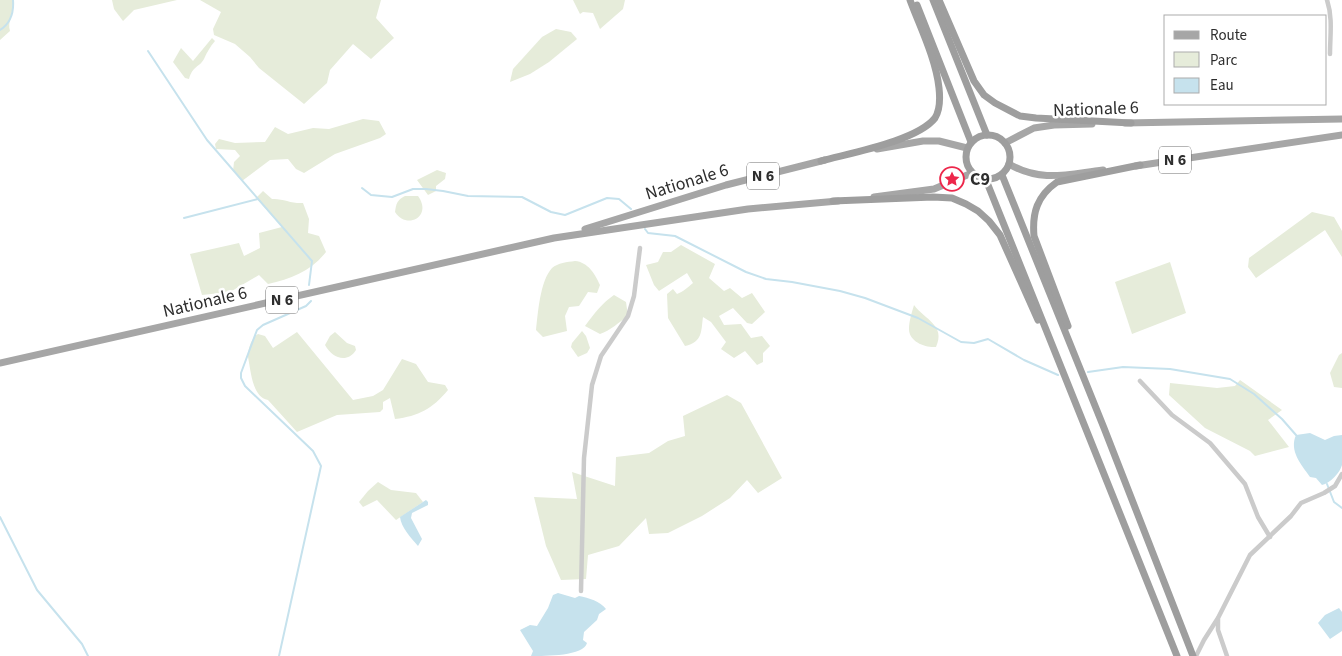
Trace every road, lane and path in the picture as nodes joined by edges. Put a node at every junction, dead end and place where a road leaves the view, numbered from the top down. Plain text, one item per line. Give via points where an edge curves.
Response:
1 (910, 0) edge
2 (915, 0) edge
3 (933, 0) edge
4 (939, 0) edge
5 (1327, 0) edge
6 (1330, 54) dead end
7 (1342, 119) edge
8 (1131, 123) junction
9 (987, 135) junction
10 (1342, 135) edge
11 (1005, 143) junction
12 (969, 145) junction
13 (821, 161) junction
14 (1009, 164) junction
15 (1140, 166) junction
16 (972, 173) junction
17 (1002, 175) junction
18 (986, 180) junction
19 (833, 201) junction
20 (564, 236) junction
21 (640, 248) dead end
22 (0, 363) edge
23 (1140, 381) dead end
24 (1104, 428) junction
25 (1088, 432) junction
26 (1342, 474) edge
27 (1270, 536) junction
28 (581, 591) dead end
29 (1218, 618) junction
30 (1178, 656) edge
31 (1194, 656) edge
32 (1227, 656) edge

1 - 13 highway via 935,68 940,102 936,116 922,129 902,139
2 - 12 highway
3 - 9 highway
4 - 8 highway via 974,81 995,104 1020,116
5 - 6 street via 1331,21
7 - 8 main road, Nationale 6 / N 6
8 - 11 main road, Nationale 6 / N 6 via 1034,128
9 - 11 highway
9 - 12 highway via 976,138
10 - 15 main road, N 6
11 - 14 highway
12 - 13 main road, Nationale 6 / N 6 via 923,141
12 - 16 highway via 966,162
13 - 20 main road, Nationale 6 / N 6 via 716,188
14 - 15 main road, N 6 via 1041,177
14 - 17 highway
15 - 24 highway via 1057,182 1048,188 1035,208 1034,236
16 - 18 highway
16 - 19 main road, Nationale 6 / N 6 via 934,189
17 - 18 highway
17 - 24 highway
18 - 25 highway
19 - 20 main road, Nationale 6 / N 6 via 748,209
19 - 25 highway via 952,198 978,211 1000,236
20 - 22 main road, Nationale 6 / N 6
21 - 28 street via 628,316 601,356 592,385 584,458
23 - 27 street via 1172,415 1210,444 1244,484
24 - 31 highway
25 - 30 highway
26 - 27 street via 1335,486 1301,503
27 - 29 street via 1250,555
29 - 31 street
29 - 32 street via 1218,630

